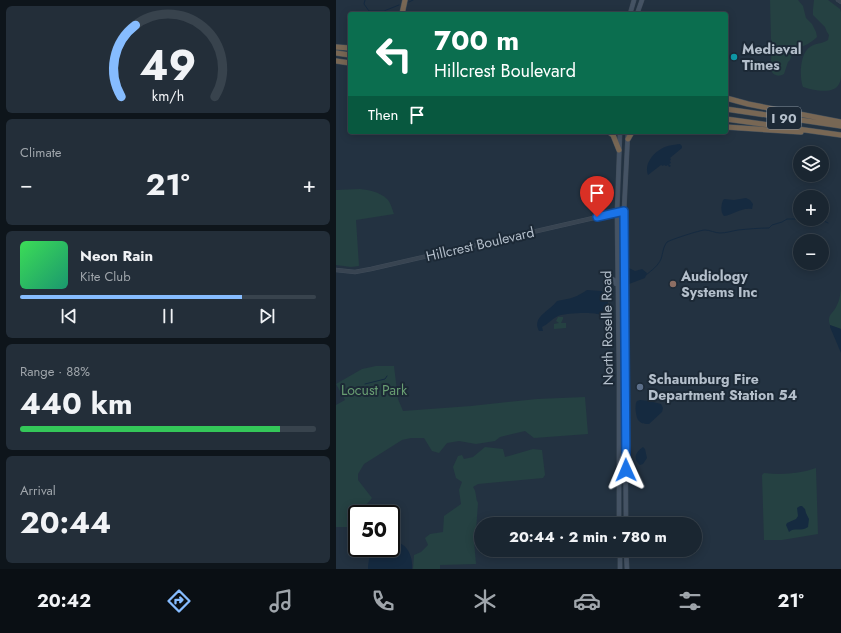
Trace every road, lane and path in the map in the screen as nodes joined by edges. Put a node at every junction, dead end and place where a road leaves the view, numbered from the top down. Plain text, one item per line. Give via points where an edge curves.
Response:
1 (404, 0) edge
2 (634, 0) edge
3 (642, 0) edge
4 (838, 0) edge
5 (841, 2) edge
6 (402, 12) edge
7 (631, 12) edge
8 (638, 12) edge
9 (336, 47) edge
10 (348, 48) edge
11 (336, 52) edge
12 (348, 55) edge
13 (336, 61) edge
14 (348, 64) edge
15 (728, 99) edge
16 (728, 109) edge
17 (728, 118) edge
18 (841, 122) edge
19 (841, 126) edge
20 (728, 127) edge
21 (612, 134) edge
22 (620, 134) edge
23 (628, 134) edge
24 (631, 134) edge
25 (841, 135) edge
26 (628, 139) junction
27 (619, 150) junction
28 (624, 211) junction
29 (617, 213) junction
30 (336, 270) edge
31 (617, 272) junction
32 (618, 286) junction
33 (619, 517) edge
34 (626, 517) edge
35 (620, 557) edge
36 (626, 557) edge
37 (620, 569) edge
38 (627, 569) edge

1 - 6 highway
2 - 7 main road
3 - 8 main road
4 - 5 street
9 - 10 highway
11 - 12 highway
13 - 14 highway
15 - 18 highway
16 - 19 highway, I 90
17 - 25 highway, I 90
20 - 25 highway
21 - 27 highway
22 - 27 main road, North Roselle Road
23 - 26 main road, North Roselle Road
24 - 26 highway
26 - 28 main road, North Roselle Road
27 - 29 main road, North Roselle Road
28 - 29 street, Hillcrest Boulevard
28 - 34 main road, North Roselle Road
29 - 30 street, Hillcrest Boulevard via 372,269 355,272
29 - 31 main road, North Roselle Road
31 - 32 main road, North Roselle Road
31 - 32 main road via 608,277
32 - 33 main road, North Roselle Road
35 - 37 main road
36 - 38 main road

